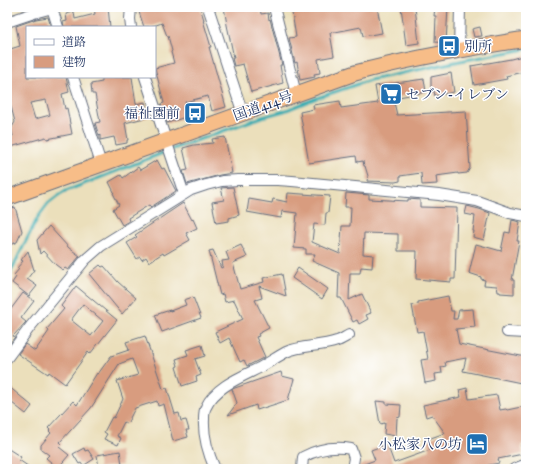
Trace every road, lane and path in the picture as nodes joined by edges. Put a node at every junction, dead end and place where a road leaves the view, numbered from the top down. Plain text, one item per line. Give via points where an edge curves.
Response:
1 (130, 7) edge
2 (208, 7) edge
3 (274, 7) edge
4 (460, 7) edge
5 (54, 8) edge
6 (7, 22) edge
7 (58, 26) edge
8 (131, 26) edge
9 (526, 39) edge
10 (458, 50) junction
11 (73, 78) edge
12 (145, 78) edge
13 (296, 94) junction
14 (242, 114) junction
15 (167, 143) junction
16 (102, 164) junction
17 (184, 194) junction
18 (7, 198) edge
19 (526, 216) edge
20 (507, 332) dead end
21 (526, 333) edge
22 (349, 335) dead end
23 (7, 358) edge
24 (526, 464) edge
25 (215, 469) edge
26 (302, 469) edge
27 (352, 469) edge
28 (514, 469) edge

1 - 8 street
2 - 14 street
3 - 13 street
4 - 10 street
5 - 6 street
5 - 7 street
9 - 10 highway, 国道414号
10 - 13 highway, 国道414号 via 355,73
11 - 16 street
12 - 15 street
13 - 14 highway, 国道414号
14 - 15 highway, 国道414号
15 - 16 highway, 国道414号
15 - 17 street
16 - 18 highway, 国道414号
17 - 19 street via 222,181 278,180 439,195 477,201
17 - 23 street via 100,246 85,260
20 - 21 street
22 - 25 street via 339,341 286,352 220,389 205,408 206,443
24 - 28 street
26 - 27 street via 303,457 326,448 339,447 350,449 354,458

